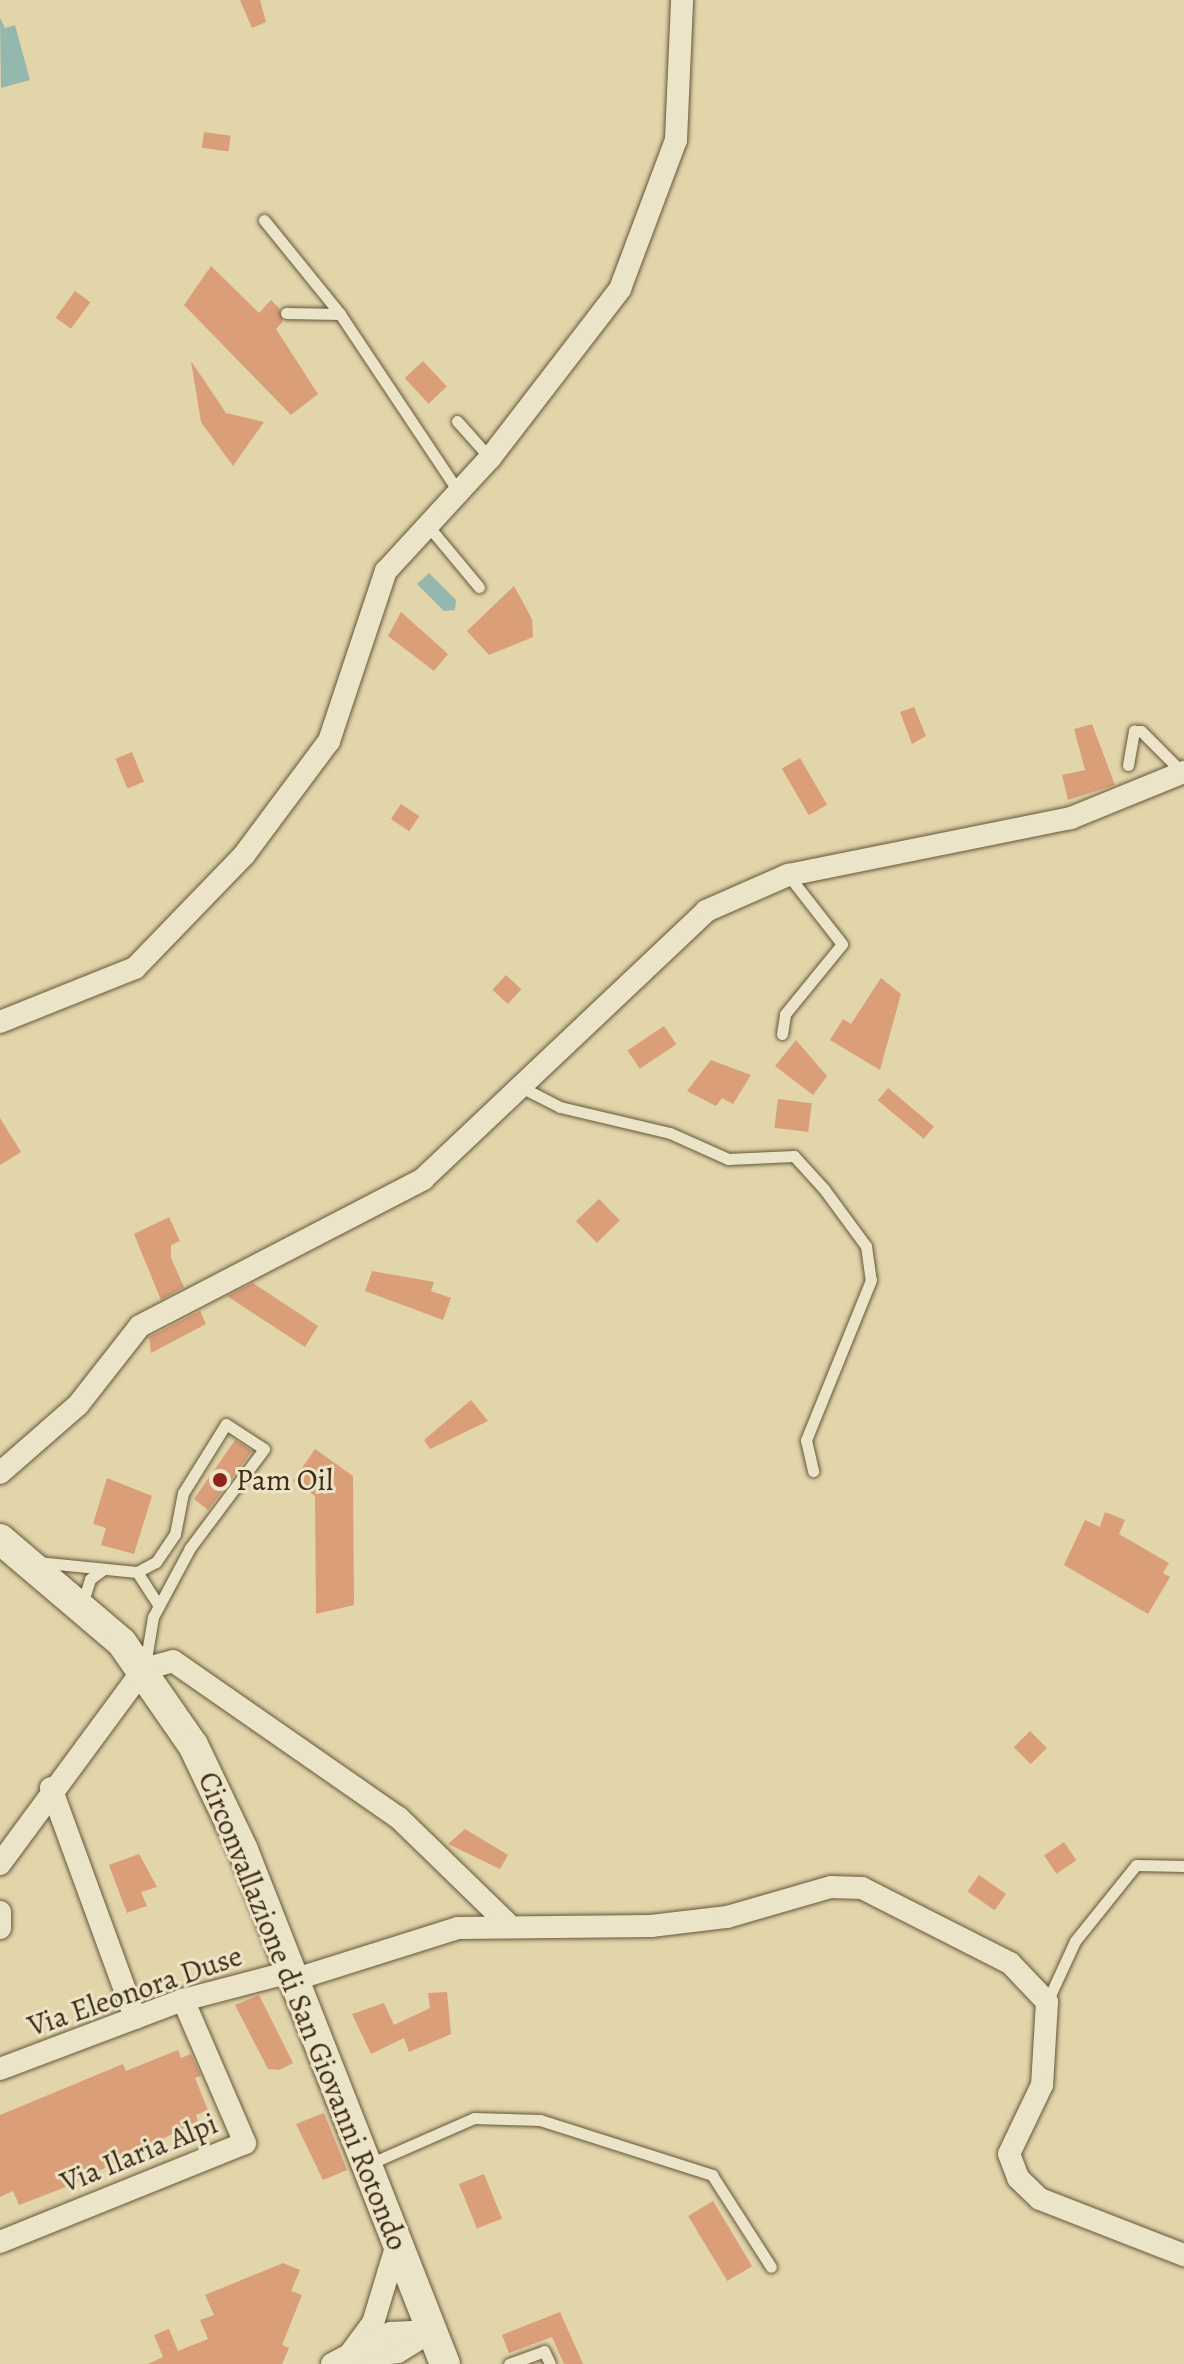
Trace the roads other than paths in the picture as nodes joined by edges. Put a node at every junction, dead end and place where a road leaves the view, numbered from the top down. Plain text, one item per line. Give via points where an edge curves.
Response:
1 (682, 0) edge
2 (264, 220) dead end
3 (286, 313) dead end
4 (340, 314) junction
5 (457, 421) dead end
6 (490, 458) junction
7 (459, 496) junction
8 (429, 527) junction
9 (479, 587) dead end
10 (1128, 765) dead end
11 (1182, 771) edge
12 (788, 875) junction
13 (0, 1022) edge
14 (782, 1034) dead end
15 (516, 1085) junction
16 (813, 1471) dead end
17 (0, 1473) edge
18 (0, 1539) edge
19 (29, 1561) junction
20 (105, 1568) junction
21 (137, 1572) junction
22 (82, 1604) junction
23 (159, 1606) junction
24 (144, 1669) junction
25 (51, 1788) junction
26 (0, 1864) edge
27 (1184, 1866) edge
28 (0, 1912) edge
29 (509, 1925) junction
30 (0, 1928) edge
31 (292, 1976) junction
32 (183, 2000) junction
33 (1047, 2002) junction
34 (135, 2018) junction
35 (0, 2069) edge
36 (366, 2165) junction
37 (0, 2242) edge
38 (397, 2243) junction
39 (1184, 2255) edge
40 (771, 2267) dead end
41 (432, 2331) junction
42 (340, 2361) edge
43 (376, 2364) edge
44 (445, 2364) edge
45 (509, 2364) edge
46 (550, 2364) edge

1 - 6 street via 676,140 620,289
2 - 4 lane
3 - 4 lane
4 - 7 lane
5 - 6 lane
6 - 7 street
7 - 8 street
8 - 9 lane
8 - 13 street via 386,571 329,741 244,855 135,968
10 - 11 lane via 1134,731 1141,731
11 - 12 street via 1071,818
12 - 14 lane via 842,944 785,1014
12 - 15 street via 679,931
15 - 16 lane via 560,1107 670,1133 728,1159 794,1156 824,1189 866,1246 871,1280 806,1440
15 - 17 street via 402,1194 140,1326 78,1405
18 - 19 main road, Circonvallazione di San Giovanni Rotondo
19 - 20 lane
19 - 22 main road, Circonvallazione di San Giovanni Rotondo
20 - 21 lane
20 - 22 lane via 90,1579
21 - 23 lane
21 - 23 lane via 156,1562 175,1534 183,1493 226,1424 264,1449 190,1548
22 - 24 main road, Circonvallazione di San Giovanni Rotondo
23 - 24 lane
24 - 25 street
24 - 29 street via 173,1661 329,1765 399,1818
24 - 31 main road, Circonvallazione di San Giovanni Rotondo via 206,1769
25 - 26 street
25 - 34 street
27 - 33 lane via 1136,1865 1075,1941
28 - 30 street
29 - 31 street, Via Eleonora Duse via 458,1928
29 - 33 street, Via Eleonora Duse via 651,1926 727,1917 831,1887 862,1888 1010,1963
31 - 32 street, Via Eleonora Duse
31 - 36 main road, Circonvallazione di San Giovanni Rotondo
32 - 34 street, Via Eleonora Duse
32 - 37 street, Via Ilaria Alpi via 245,2143
33 - 39 street via 1042,2085 1009,2154 1018,2178 1040,2199
34 - 35 street, Via Eleonora Duse
36 - 38 main road, Circonvallazione di San Giovanni Rotondo
36 - 40 lane via 474,2118 540,2120 712,2175
38 - 41 main road, Circonvallazione di San Giovanni Rotondo
38 - 42 street via 373,2323
41 - 42 street via 398,2352
41 - 44 main road, Circonvallazione di San Giovanni Rotondo
42 - 43 street
45 - 46 lane via 544,2351

